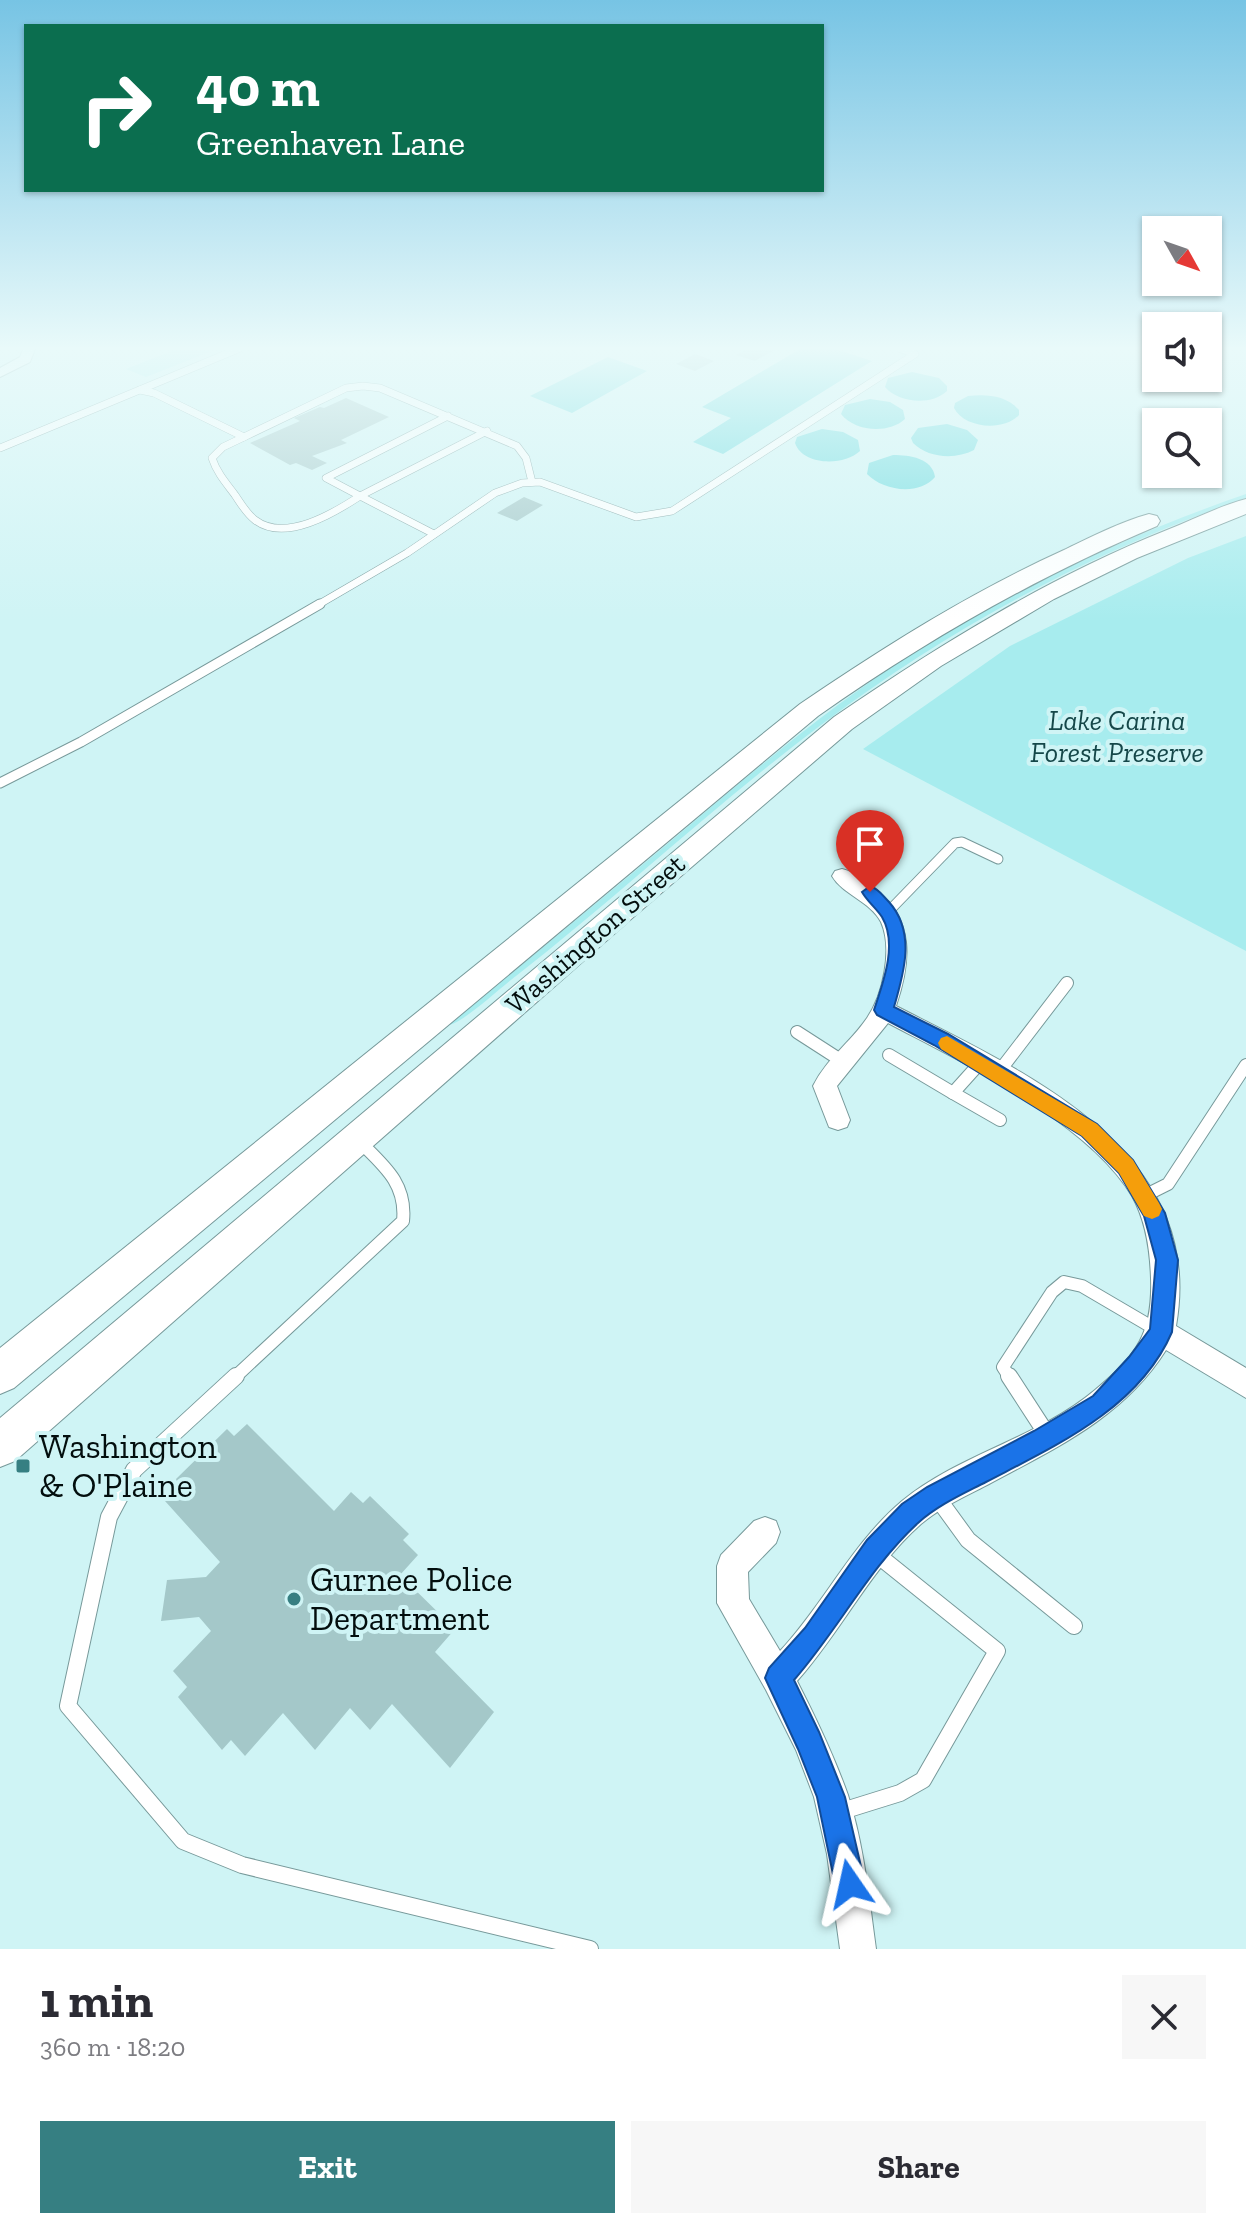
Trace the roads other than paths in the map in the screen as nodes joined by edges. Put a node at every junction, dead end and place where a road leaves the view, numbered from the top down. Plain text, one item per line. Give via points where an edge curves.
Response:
1 (19, 440) edge
2 (238, 440) edge
3 (401, 440) edge
4 (470, 440) edge
5 (505, 440) edge
6 (782, 440) edge
7 (0, 448) edge
8 (532, 482) junction
9 (1246, 485) edge
10 (360, 496) junction
11 (1246, 506) edge
12 (434, 534) junction
13 (0, 783) edge
14 (998, 859) dead end
15 (842, 876) dead end
16 (888, 912) junction
17 (1067, 983) dead end
18 (883, 1010) junction
19 (797, 1032) dead end
20 (889, 1055) dead end
21 (842, 1061) junction
22 (1246, 1065) edge
23 (989, 1068) junction
24 (953, 1093) junction
25 (838, 1120) dead end
26 (1000, 1120) dead end
27 (357, 1140) junction
28 (1144, 1196) junction
29 (1161, 1332) junction
30 (0, 1374) edge
31 (1246, 1384) edge
32 (1048, 1436) junction
33 (0, 1446) edge
34 (935, 1496) junction
35 (765, 1532) dead end
36 (874, 1552) junction
37 (1074, 1626) dead end
38 (778, 1678) junction
39 (835, 1813) junction
40 (590, 1949) edge
41 (858, 1949) edge

1 - 7 lane
2 - 10 lane via 212,458 216,473 257,522 305,523 327,517
3 - 10 lane via 326,478
4 - 10 lane
5 - 8 lane via 526,458
6 - 8 lane via 672,511 636,517
8 - 12 lane via 495,493
9 - 30 main road, Washington Street via 1121,532 1017,580 903,646 822,701
10 - 12 lane
11 - 27 main road, Washington Street via 1095,568 1005,616 895,686 800,758
12 - 13 lane via 81,742
14 - 16 lane via 955,843
15 - 16 street via 870,892
16 - 18 street via 898,950
17 - 23 lane
18 - 21 street
18 - 23 street
19 - 21 lane
20 - 24 lane
21 - 25 street via 825,1086
22 - 28 lane via 1168,1184
23 - 24 lane
23 - 28 street via 1090,1130 1126,1166
24 - 26 lane
27 - 33 main road, Washington Street
27 - 40 lane via 402,1186 407,1203 403,1221 134,1470 109,1517 68,1706 183,1841 242,1865
28 - 29 street via 1167,1260
29 - 31 street
29 - 32 street via 1101,1404
29 - 32 lane via 1082,1286 1064,1282 1052,1292 1003,1367
32 - 34 street
34 - 36 street via 910,1513
34 - 37 lane via 968,1540
35 - 38 street via 732,1566 733,1603
36 - 38 street
36 - 39 lane via 997,1651 923,1780 900,1793
38 - 39 street via 810,1742
39 - 41 street

